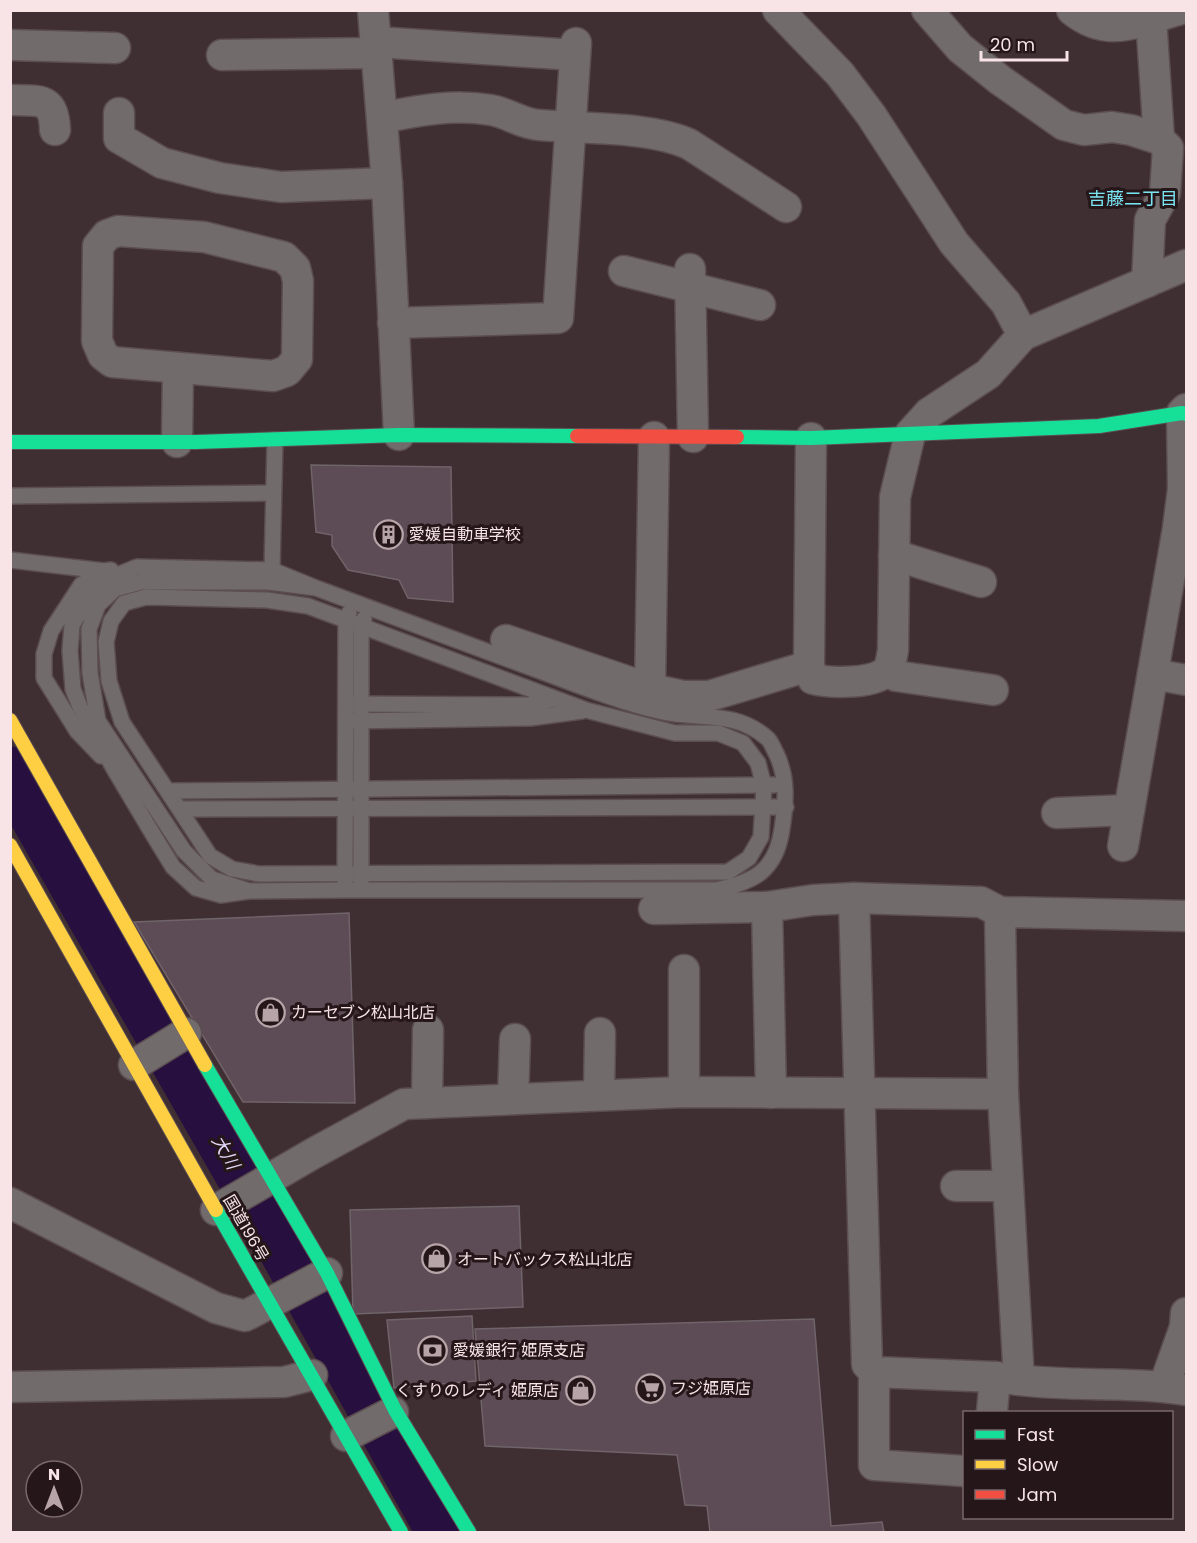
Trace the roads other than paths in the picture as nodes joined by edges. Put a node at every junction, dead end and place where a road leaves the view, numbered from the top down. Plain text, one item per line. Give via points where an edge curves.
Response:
1 (373, 10) edge
2 (778, 10) edge
3 (927, 10) edge
4 (1072, 10) edge
5 (1164, 14) edge
6 (10, 45) edge
7 (376, 47) junction
8 (115, 48) dead end
9 (222, 54) dead end
10 (10, 100) edge
11 (119, 113) dead end
12 (382, 118) junction
13 (572, 128) junction
14 (55, 130) dead end
15 (1159, 139) junction
16 (387, 183) junction
17 (786, 207) dead end
18 (1186, 265) edge
19 (624, 271) dead end
20 (691, 278) junction
21 (1147, 282) junction
22 (760, 304) dead end
23 (393, 322) junction
24 (1023, 335) junction
25 (178, 368) junction
26 (1185, 412) edge
27 (910, 434) junction
28 (399, 435) junction
29 (654, 437) junction
30 (693, 437) junction
31 (811, 438) junction
32 (275, 440) junction
33 (10, 442) edge
34 (177, 442) junction
35 (273, 493) junction
36 (10, 496) edge
37 (894, 555) junction
38 (10, 560) edge
39 (137, 567) junction
40 (272, 570) junction
41 (104, 571) junction
42 (981, 582) dead end
43 (316, 588) junction
44 (353, 602) junction
45 (369, 608) junction
46 (346, 620) junction
47 (361, 626) junction
48 (506, 640) dead end
49 (809, 666) junction
50 (887, 671) junction
51 (1153, 674) junction
52 (564, 680) junction
53 (1186, 680) edge
54 (650, 689) junction
55 (993, 690) dead end
56 (594, 691) junction
57 (555, 699) junction
58 (353, 704) junction
59 (586, 710) junction
60 (10, 720) edge
61 (353, 721) junction
62 (114, 769) junction
63 (786, 785) junction
64 (764, 786) junction
65 (353, 789) junction
66 (168, 791) junction
67 (763, 807) junction
68 (786, 807) junction
69 (180, 809) junction
70 (353, 809) junction
71 (1129, 810) junction
72 (1058, 813) dead end
73 (10, 845) edge
74 (1123, 846) dead end
75 (353, 872) junction
76 (345, 890) junction
77 (249, 891) junction
78 (361, 891) junction
79 (854, 898) junction
80 (768, 907) junction
81 (654, 909) dead end
82 (1000, 912) junction
83 (1186, 916) edge
84 (684, 970) dead end
85 (428, 1030) dead end
86 (600, 1033) dead end
87 (184, 1035) junction
88 (515, 1039) dead end
89 (143, 1059) junction
90 (684, 1092) junction
91 (771, 1093) junction
92 (859, 1093) junction
93 (1003, 1094) junction
94 (599, 1095) junction
95 (513, 1099) junction
96 (427, 1103) junction
97 (267, 1180) junction
98 (956, 1186) dead end
99 (1008, 1186) junction
100 (10, 1203) edge
101 (225, 1204) junction
102 (322, 1276) junction
103 (280, 1299) junction
104 (1186, 1313) edge
105 (874, 1372) junction
106 (312, 1375) junction
107 (1007, 1379) junction
108 (10, 1387) edge
109 (1175, 1388) edge
110 (394, 1411) junction
111 (993, 1411) edge
112 (354, 1432) junction
113 (963, 1471) edge
114 (401, 1533) edge
115 (469, 1533) edge

1 - 7 street
2 - 24 street via 846,82 871,115 954,243 1006,303
3 - 15 street via 960,48 1064,125 1084,130 1112,127
4 - 5 street via 1099,26 1119,27
5 - 15 street
6 - 8 street
7 - 9 street
7 - 12 street
7 - 13 street via 576,49
10 - 14 street via 40,101 51,107
11 - 16 street via 119,138 162,164 281,187
12 - 13 street via 435,108 474,108 494,110 536,125
12 - 16 street
13 - 17 street via 674,137 768,180
13 - 23 street via 558,318
15 - 21 street via 1168,148 1168,165 1165,193 1150,220
16 - 23 street
18 - 21 street
19 - 20 street
20 - 22 street
20 - 30 street
21 - 24 street
23 - 28 street
24 - 27 street via 987,374 929,414
25 - 25 street via 273,376 287,371 297,359 295,268 284,257 204,237 118,231 107,235 98,246 97,341 103,355 112,362
25 - 34 street
26 - 27 main road via 1099,426
26 - 51 street via 1183,489
27 - 31 main road
27 - 37 street via 895,497
28 - 29 main road
28 - 32 main road
29 - 30 main road
29 - 54 street
30 - 31 main road
31 - 49 street
32 - 34 main road
32 - 35 lane
33 - 34 main road
35 - 36 lane
35 - 40 lane
37 - 42 street
37 - 50 street via 893,650
38 - 41 lane
39 - 40 lane
39 - 41 lane
39 - 62 lane via 105,580 72,625 73,689
40 - 43 lane
41 - 62 lane via 81,585 51,631 44,654 44,678 76,731
43 - 44 lane
43 - 77 lane via 268,582 141,582 115,589 98,605 89,629 90,672 98,721 184,851 212,879
44 - 45 lane
44 - 46 lane
45 - 47 lane
45 - 52 lane
46 - 47 lane
46 - 58 lane
46 - 66 lane via 308,606 267,600 146,597 124,603 111,621 106,642 109,681 122,722
47 - 57 lane
47 - 58 lane
48 - 54 street
49 - 50 street via 813,679 824,682 871,680
49 - 54 street via 709,696 683,696
50 - 55 street via 896,676
51 - 53 street
51 - 71 street
52 - 56 lane
52 - 57 lane
56 - 59 lane
56 - 63 lane via 678,715 738,720 768,739 782,765
57 - 58 lane via 528,705
57 - 59 lane
58 - 61 lane
59 - 61 lane via 530,718
59 - 64 lane via 675,733 718,733 743,743 758,764
60 - 87 main road
61 - 65 lane
62 - 77 lane via 173,867 196,888 221,895
63 - 64 lane
63 - 68 lane
64 - 65 lane
64 - 67 lane
65 - 66 lane
65 - 70 lane
66 - 69 lane
67 - 68 lane
67 - 70 lane
67 - 75 lane via 761,837 749,858 728,872
68 - 78 lane via 781,837 767,870 741,885 716,890
69 - 70 lane
69 - 75 lane via 210,856 232,869 259,874
70 - 75 lane
71 - 72 street
71 - 74 street
73 - 89 main road, 国道196号
75 - 76 lane
75 - 78 lane
76 - 77 lane
76 - 78 lane
79 - 80 street
79 - 82 street via 981,902
79 - 92 street
80 - 81 street
80 - 91 street
82 - 83 street
82 - 93 street
84 - 90 street
85 - 96 street
86 - 94 street
87 - 89 street
87 - 97 main road
88 - 95 street
89 - 101 main road, 国道196号
90 - 91 street
90 - 94 street
91 - 92 street
92 - 93 street
92 - 105 street via 867,1364
93 - 99 street
94 - 95 street
95 - 96 street
96 - 97 street via 404,1104
97 - 101 street
97 - 102 main road
98 - 99 street
99 - 107 street
100 - 103 street via 216,1308 245,1316
101 - 103 main road, 国道196号
102 - 103 street
102 - 110 main road
103 - 106 main road, 国道196号
104 - 109 street
105 - 107 street
105 - 113 street via 874,1465
106 - 108 street via 284,1382
106 - 112 main road, 国道196号
107 - 109 street
107 - 111 street
110 - 112 street
110 - 115 main road
112 - 114 main road, 国道196号

